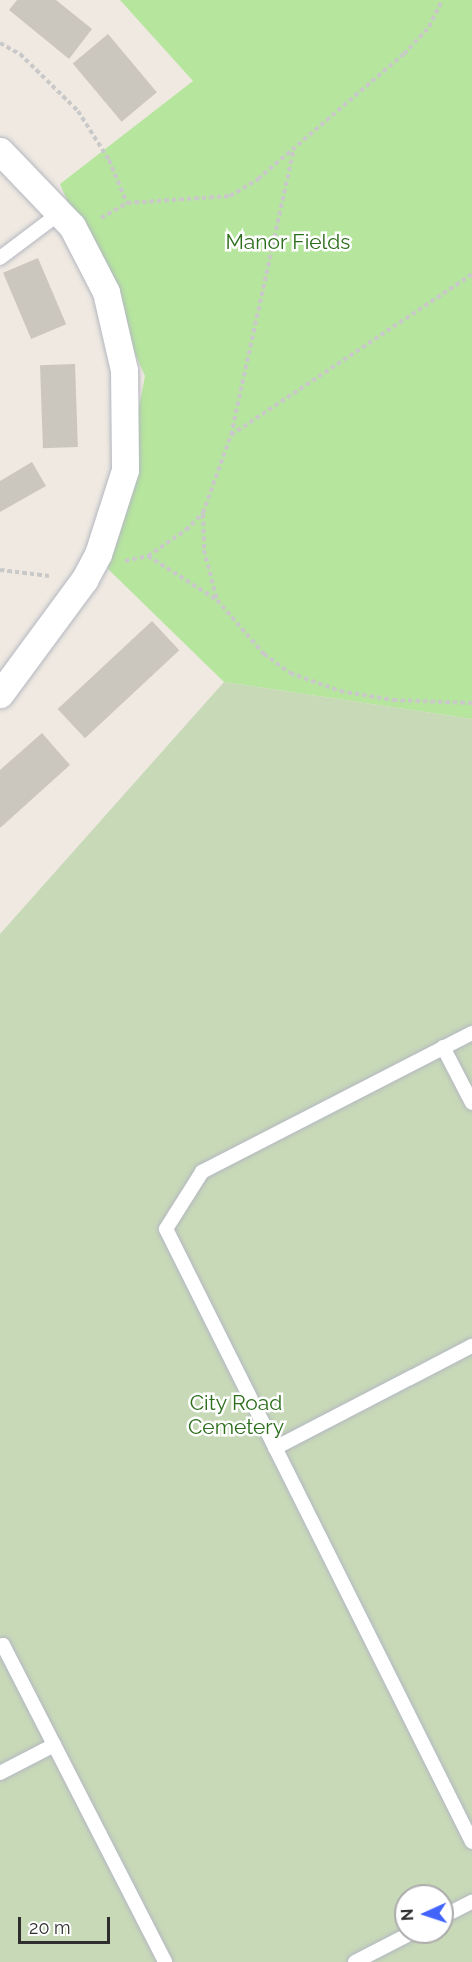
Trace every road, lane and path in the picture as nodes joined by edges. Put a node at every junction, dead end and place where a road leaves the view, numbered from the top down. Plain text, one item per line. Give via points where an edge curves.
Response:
1 (442, 0) edge
2 (0, 43) edge
3 (294, 148) junction
4 (0, 151) edge
5 (127, 203) junction
6 (68, 223) junction
7 (0, 258) edge
8 (472, 274) edge
9 (231, 435) junction
10 (203, 513) junction
11 (98, 554) junction
12 (148, 555) junction
13 (0, 570) edge
14 (84, 580) junction
15 (217, 600) junction
16 (0, 694) edge
17 (472, 703) edge
18 (472, 1033) edge
19 (443, 1047) junction
20 (472, 1103) edge
21 (472, 1346) edge
22 (275, 1448) junction
23 (0, 1646) edge
24 (54, 1745) junction
25 (0, 1773) edge
26 (472, 1842) edge
27 (472, 1902) edge
28 (454, 1911) edge
29 (394, 1942) edge
30 (165, 1962) edge
31 (356, 1962) edge

1 - 3 path via 429,27 404,54
2 - 5 path via 20,54 78,111 109,160
3 - 5 path via 230,196
3 - 9 path
4 - 6 street
5 - 6 path
6 - 7 lane
6 - 11 street via 106,292 124,370 125,470
8 - 9 path
9 - 10 path
10 - 12 path via 186,530
10 - 15 path via 204,549
11 - 12 path via 121,561
11 - 14 street
12 - 15 path
13 - 14 path
14 - 16 street
15 - 17 path via 264,654 290,673 340,691 393,700
18 - 19 lane
19 - 20 lane
19 - 22 lane via 202,1172 166,1229
21 - 22 lane
22 - 26 lane
23 - 24 lane via 3,1645
24 - 25 lane
24 - 30 lane
27 - 28 lane
29 - 31 lane

